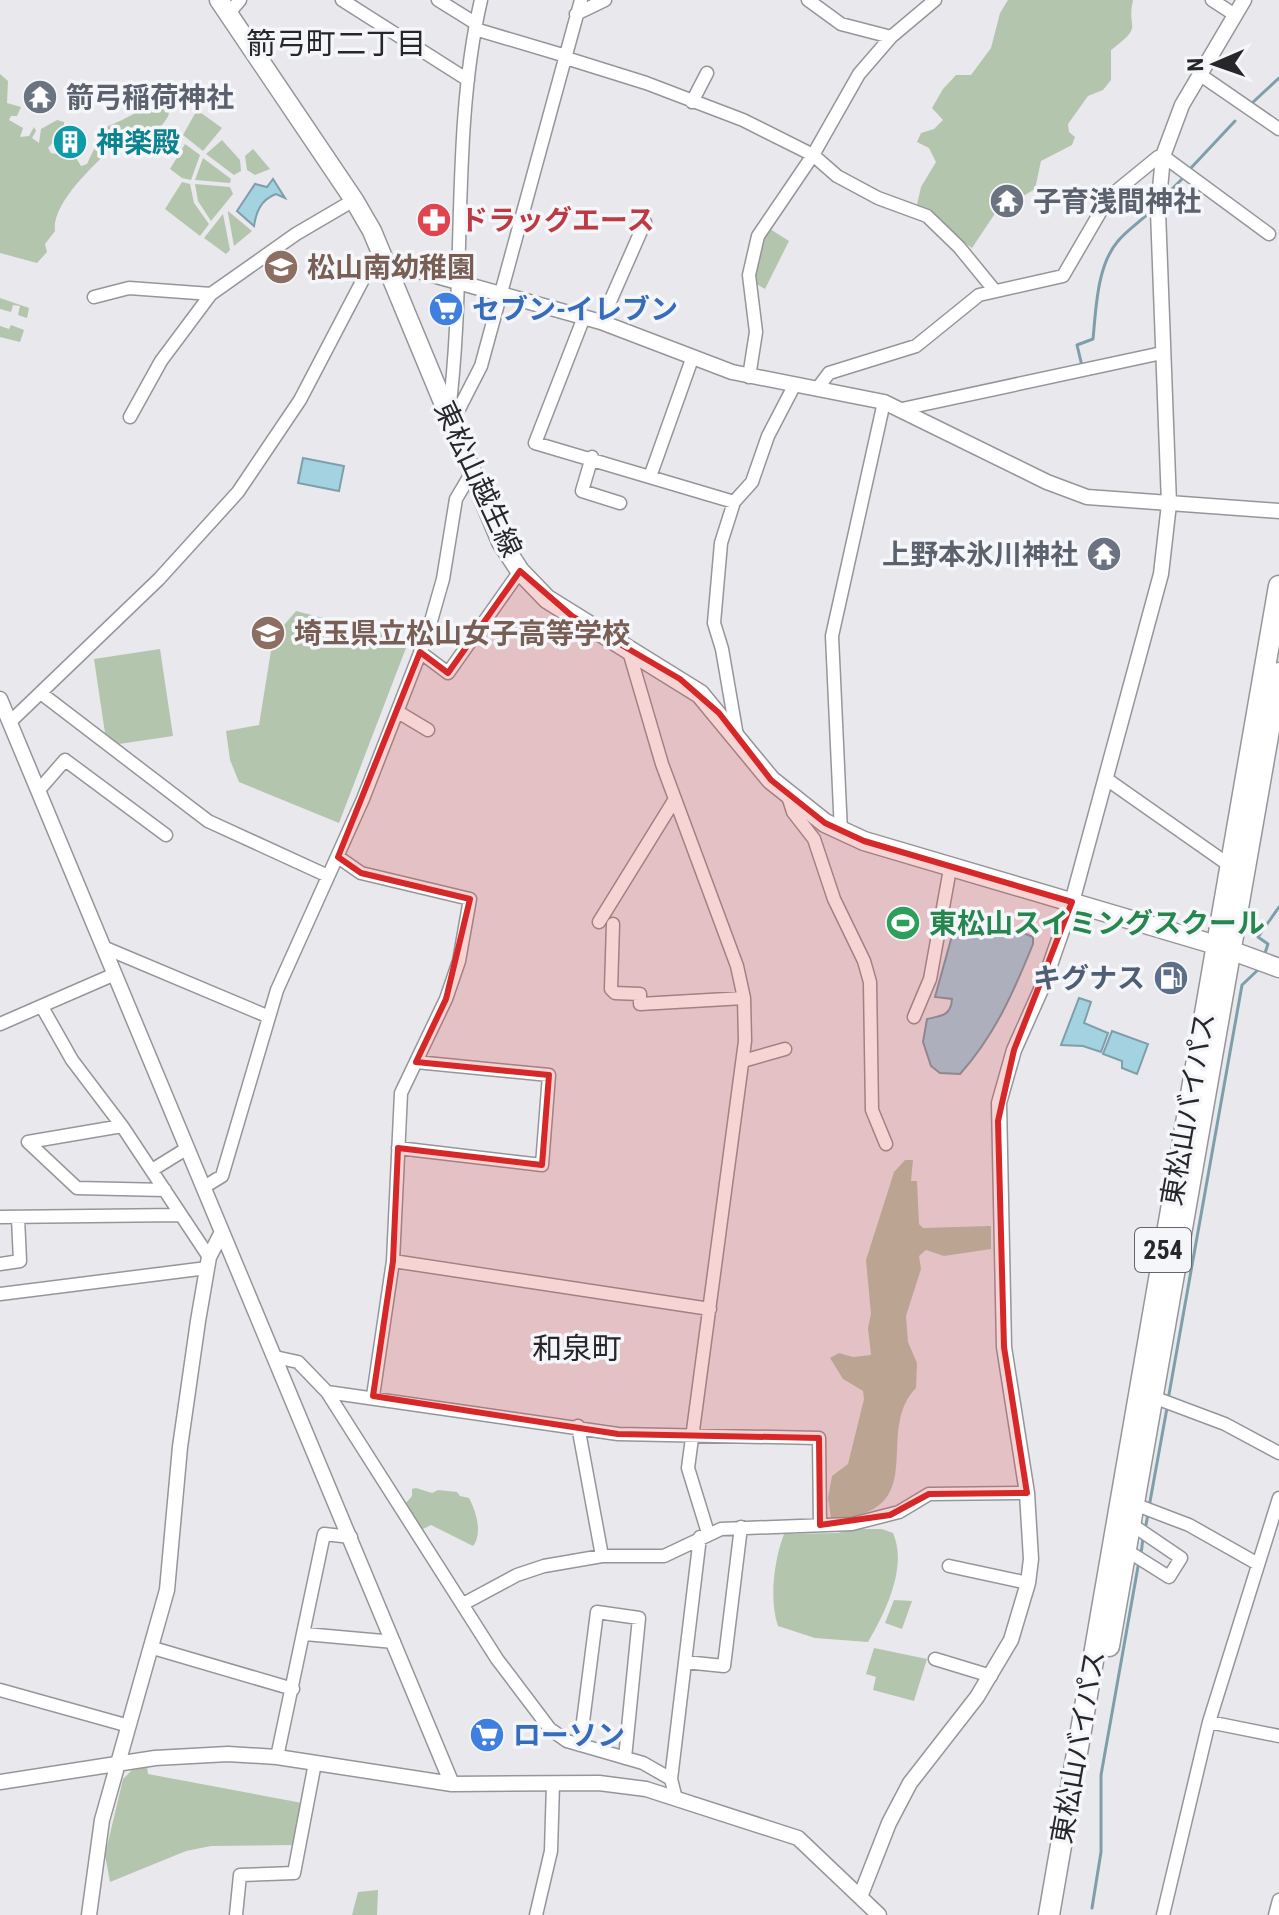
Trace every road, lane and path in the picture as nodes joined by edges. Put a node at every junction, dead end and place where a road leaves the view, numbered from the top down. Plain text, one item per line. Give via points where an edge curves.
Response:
1 (342, 0) edge
2 (438, 0) edge
3 (481, 0) edge
4 (581, 0) edge
5 (605, 0) edge
6 (808, 0) edge
7 (935, 0) edge
8 (1212, 0) edge
9 (1244, 0) edge
10 (229, 5) edge
11 (576, 14) junction
12 (1235, 15) junction
13 (475, 26) junction
14 (891, 37) junction
15 (566, 57) junction
16 (707, 73) dead end
17 (1199, 74) junction
18 (468, 80) junction
19 (692, 102) junction
20 (1279, 129) edge
21 (813, 155) junction
22 (1163, 156) junction
23 (354, 200) junction
24 (645, 222) dead end
25 (1269, 234) dead end
26 (386, 262) junction
27 (460, 280) junction
28 (500, 291) junction
29 (995, 291) junction
30 (211, 294) junction
31 (94, 297) dead end
32 (584, 317) junction
33 (601, 322) junction
34 (1162, 353) junction
35 (692, 359) junction
36 (749, 377) junction
37 (794, 386) junction
38 (817, 389) junction
39 (884, 402) junction
40 (902, 409) junction
41 (130, 417) dead end
42 (448, 418) junction
43 (592, 457) junction
44 (472, 472) junction
45 (651, 474) junction
46 (734, 502) junction
47 (620, 503) dead end
48 (1169, 504) junction
49 (1279, 511) edge
50 (520, 571) junction
51 (1279, 586) edge
52 (628, 648) junction
53 (420, 652) junction
54 (1279, 673) edge
55 (42, 694) junction
56 (0, 699) edge
57 (398, 712) junction
58 (10, 722) junction
59 (428, 730) dead end
60 (737, 736) junction
61 (1105, 778) junction
62 (38, 791) junction
63 (788, 796) junction
64 (675, 799) junction
65 (841, 832) junction
66 (166, 835) dead end
67 (338, 857) junction
68 (1229, 865) junction
69 (950, 869) junction
70 (328, 876) junction
71 (1072, 902) junction
72 (599, 922) dead end
73 (613, 924) dead end
74 (103, 947) junction
75 (1223, 948) junction
76 (1279, 968) edge
77 (115, 974) junction
78 (744, 998) junction
79 (42, 1007) junction
80 (267, 1016) junction
81 (914, 1017) dead end
82 (0, 1024) edge
83 (785, 1049) dead end
84 (743, 1061) junction
85 (416, 1062) junction
86 (122, 1126) junction
87 (886, 1144) dead end
88 (398, 1148) junction
89 (186, 1149) junction
90 (152, 1170) junction
91 (204, 1187) junction
92 (165, 1190) junction
93 (181, 1215) junction
94 (0, 1217) edge
95 (18, 1218) junction
96 (222, 1232) junction
97 (393, 1261) junction
98 (208, 1262) junction
99 (0, 1264) edge
100 (0, 1294) edge
101 (710, 1309) junction
102 (275, 1357) junction
103 (327, 1392) junction
104 (373, 1396) junction
105 (1153, 1397) junction
106 (578, 1426) junction
107 (693, 1434) junction
108 (1279, 1453) edge
109 (1027, 1493) junction
110 (1279, 1498) edge
111 (1133, 1514) junction
112 (820, 1525) junction
113 (741, 1527) junction
114 (704, 1535) junction
115 (351, 1537) junction
116 (1126, 1550) junction
117 (602, 1556) junction
118 (1258, 1564) junction
119 (949, 1566) dead end
120 (1028, 1583) junction
121 (463, 1604) junction
122 (305, 1634) junction
123 (394, 1642) junction
124 (153, 1648) junction
125 (935, 1659) dead end
126 (685, 1662) junction
127 (991, 1676) junction
128 (293, 1689) junction
129 (0, 1690) edge
130 (1209, 1722) junction
131 (129, 1726) junction
132 (1279, 1736) edge
133 (580, 1745) junction
134 (277, 1757) junction
135 (625, 1758) junction
136 (315, 1763) junction
137 (118, 1764) junction
138 (671, 1779) junction
139 (0, 1782) edge
140 (452, 1784) junction
141 (553, 1784) junction
142 (675, 1795) junction
143 (860, 1897) junction
144 (1279, 1900) edge
145 (1052, 1911) edge
146 (89, 1915) edge
147 (236, 1915) edge
148 (536, 1915) edge
149 (879, 1915) edge
150 (1163, 1915) edge
151 (1275, 1915) edge

1 - 18 street
2 - 13 street
3 - 13 street
4 - 11 street
5 - 11 street
6 - 14 street via 841,24
7 - 14 street
8 - 12 street
9 - 12 street
10 - 23 main road, 東松山越生線
11 - 15 street
12 - 17 street
13 - 15 street
13 - 18 street
14 - 21 street via 859,74
15 - 19 street
15 - 28 street
16 - 19 street
17 - 20 street
17 - 22 street
18 - 27 street
19 - 21 street
21 - 29 street via 866,192 927,216
21 - 36 street via 752,253 756,332
22 - 25 street
22 - 29 street via 1150,160 1109,197 1063,276
22 - 34 street via 1158,211
23 - 26 main road, 東松山越生線
23 - 30 street
24 - 33 street
26 - 27 street
26 - 42 main road, 東松山越生線
26 - 55 street via 368,270 300,400 238,492
27 - 28 street
27 - 42 street
28 - 32 street
28 - 42 street via 481,366 460,407
29 - 38 street via 972,299 916,346 842,367 829,373
30 - 31 street via 129,288
30 - 41 street via 161,361
32 - 33 street
32 - 43 street via 535,443
33 - 35 street
34 - 40 street
34 - 48 street
35 - 36 street
35 - 45 street
36 - 37 street
37 - 38 street
37 - 46 street via 762,449 752,482
38 - 39 street
39 - 40 street
39 - 65 street via 832,636
40 - 48 street via 1067,491 1105,500
42 - 44 main road, 東松山越生線
43 - 45 street
43 - 47 street via 582,491
44 - 50 main road, 東松山越生線 via 501,542
44 - 53 street via 456,499 443,579
45 - 46 street
46 - 60 street via 721,543 714,623
48 - 49 street
48 - 61 street via 1161,574
50 - 52 main road, 東松山越生線 via 547,599
50 - 53 street via 448,673
51 - 68 highway, 東松山バイパス / 254
52 - 60 main road, 東松山越生線 via 700,694
52 - 64 street
53 - 57 street
54 - 75 highway, 東松山バイパス / 254
55 - 58 street
55 - 70 street via 208,821
56 - 58 street
57 - 59 street
57 - 67 street
58 - 62 street
60 - 63 main road, 東松山越生線
61 - 68 street
61 - 71 street
62 - 66 street via 65,760
62 - 74 street
63 - 65 main road, 東松山越生線
63 - 87 street via 793,812 814,839 870,982 872,1110
64 - 72 street
64 - 78 street
65 - 69 main road, 東松山越生線
67 - 70 street
67 - 85 street via 361,873 470,899 459,961
68 - 75 highway, 東松山バイパス / 254
69 - 71 main road, 東松山越生線
69 - 81 street via 930,979
70 - 80 street
71 - 75 main road, 東松山越生線
71 - 109 street via 1014,1050 998,1121 1004,1347
73 - 78 street via 615,993 640,994 640,1004
74 - 77 street
74 - 80 street
75 - 76 main road, 東松山越生線
75 - 105 highway, 東松山バイパス / 254
75 - 145 highway, 東松山バイパス / 254
77 - 79 street
77 - 89 street
78 - 84 street
79 - 82 street
79 - 86 street via 77,1067
80 - 91 street via 222,1176
83 - 84 street
84 - 101 street
85 - 88 street via 401,1093
85 - 88 street via 549,1075 542,1165
86 - 90 street
86 - 92 street via 28,1142 77,1188
88 - 97 street
89 - 90 street
89 - 91 street
90 - 92 street
91 - 96 street
92 - 93 street
93 - 95 street
93 - 98 street
94 - 95 street
95 - 99 street via 20,1261
96 - 98 street
96 - 102 street
97 - 101 street
97 - 104 street
98 - 100 street
98 - 124 street via 180,1447 170,1570
101 - 107 street
102 - 103 street via 298,1362
102 - 115 street
103 - 104 street
103 - 121 street
104 - 106 street
105 - 108 street via 1225,1424
105 - 111 highway, 東松山バイパス / 254
106 - 107 street via 618,1434
106 - 117 street
107 - 112 street via 819,1438
107 - 114 street via 689,1473
109 - 112 street via 929,1494 890,1515
109 - 120 street
110 - 118 street
111 - 116 highway, 東松山バイパス / 254
111 - 116 street via 1181,1558 1169,1577
111 - 118 street via 1189,1525
112 - 113 street
113 - 114 street
113 - 126 street via 724,1666
114 - 117 street via 656,1557
114 - 126 street
115 - 122 street via 324,1534
115 - 123 street
116 - 145 highway, 東松山バイパス / 254
117 - 121 street via 530,1570
118 - 130 street
119 - 120 street
120 - 127 street via 1011,1640
121 - 133 street via 550,1729
122 - 123 street
122 - 128 street
123 - 140 street
124 - 128 street
124 - 131 street
125 - 127 street
126 - 138 street
127 - 143 street via 910,1783
128 - 134 street
129 - 131 street
130 - 132 street
130 - 150 street
131 - 137 street
133 - 135 street
133 - 135 street via 597,1612 639,1618
134 - 136 street
134 - 137 street via 210,1754
135 - 138 street
136 - 140 street
136 - 147 street via 294,1873 240,1875
137 - 139 street
137 - 146 street via 98,1839
138 - 142 street
140 - 141 street
141 - 142 street via 612,1784
141 - 148 street via 551,1851
142 - 143 street via 798,1838
143 - 149 street
144 - 151 street

